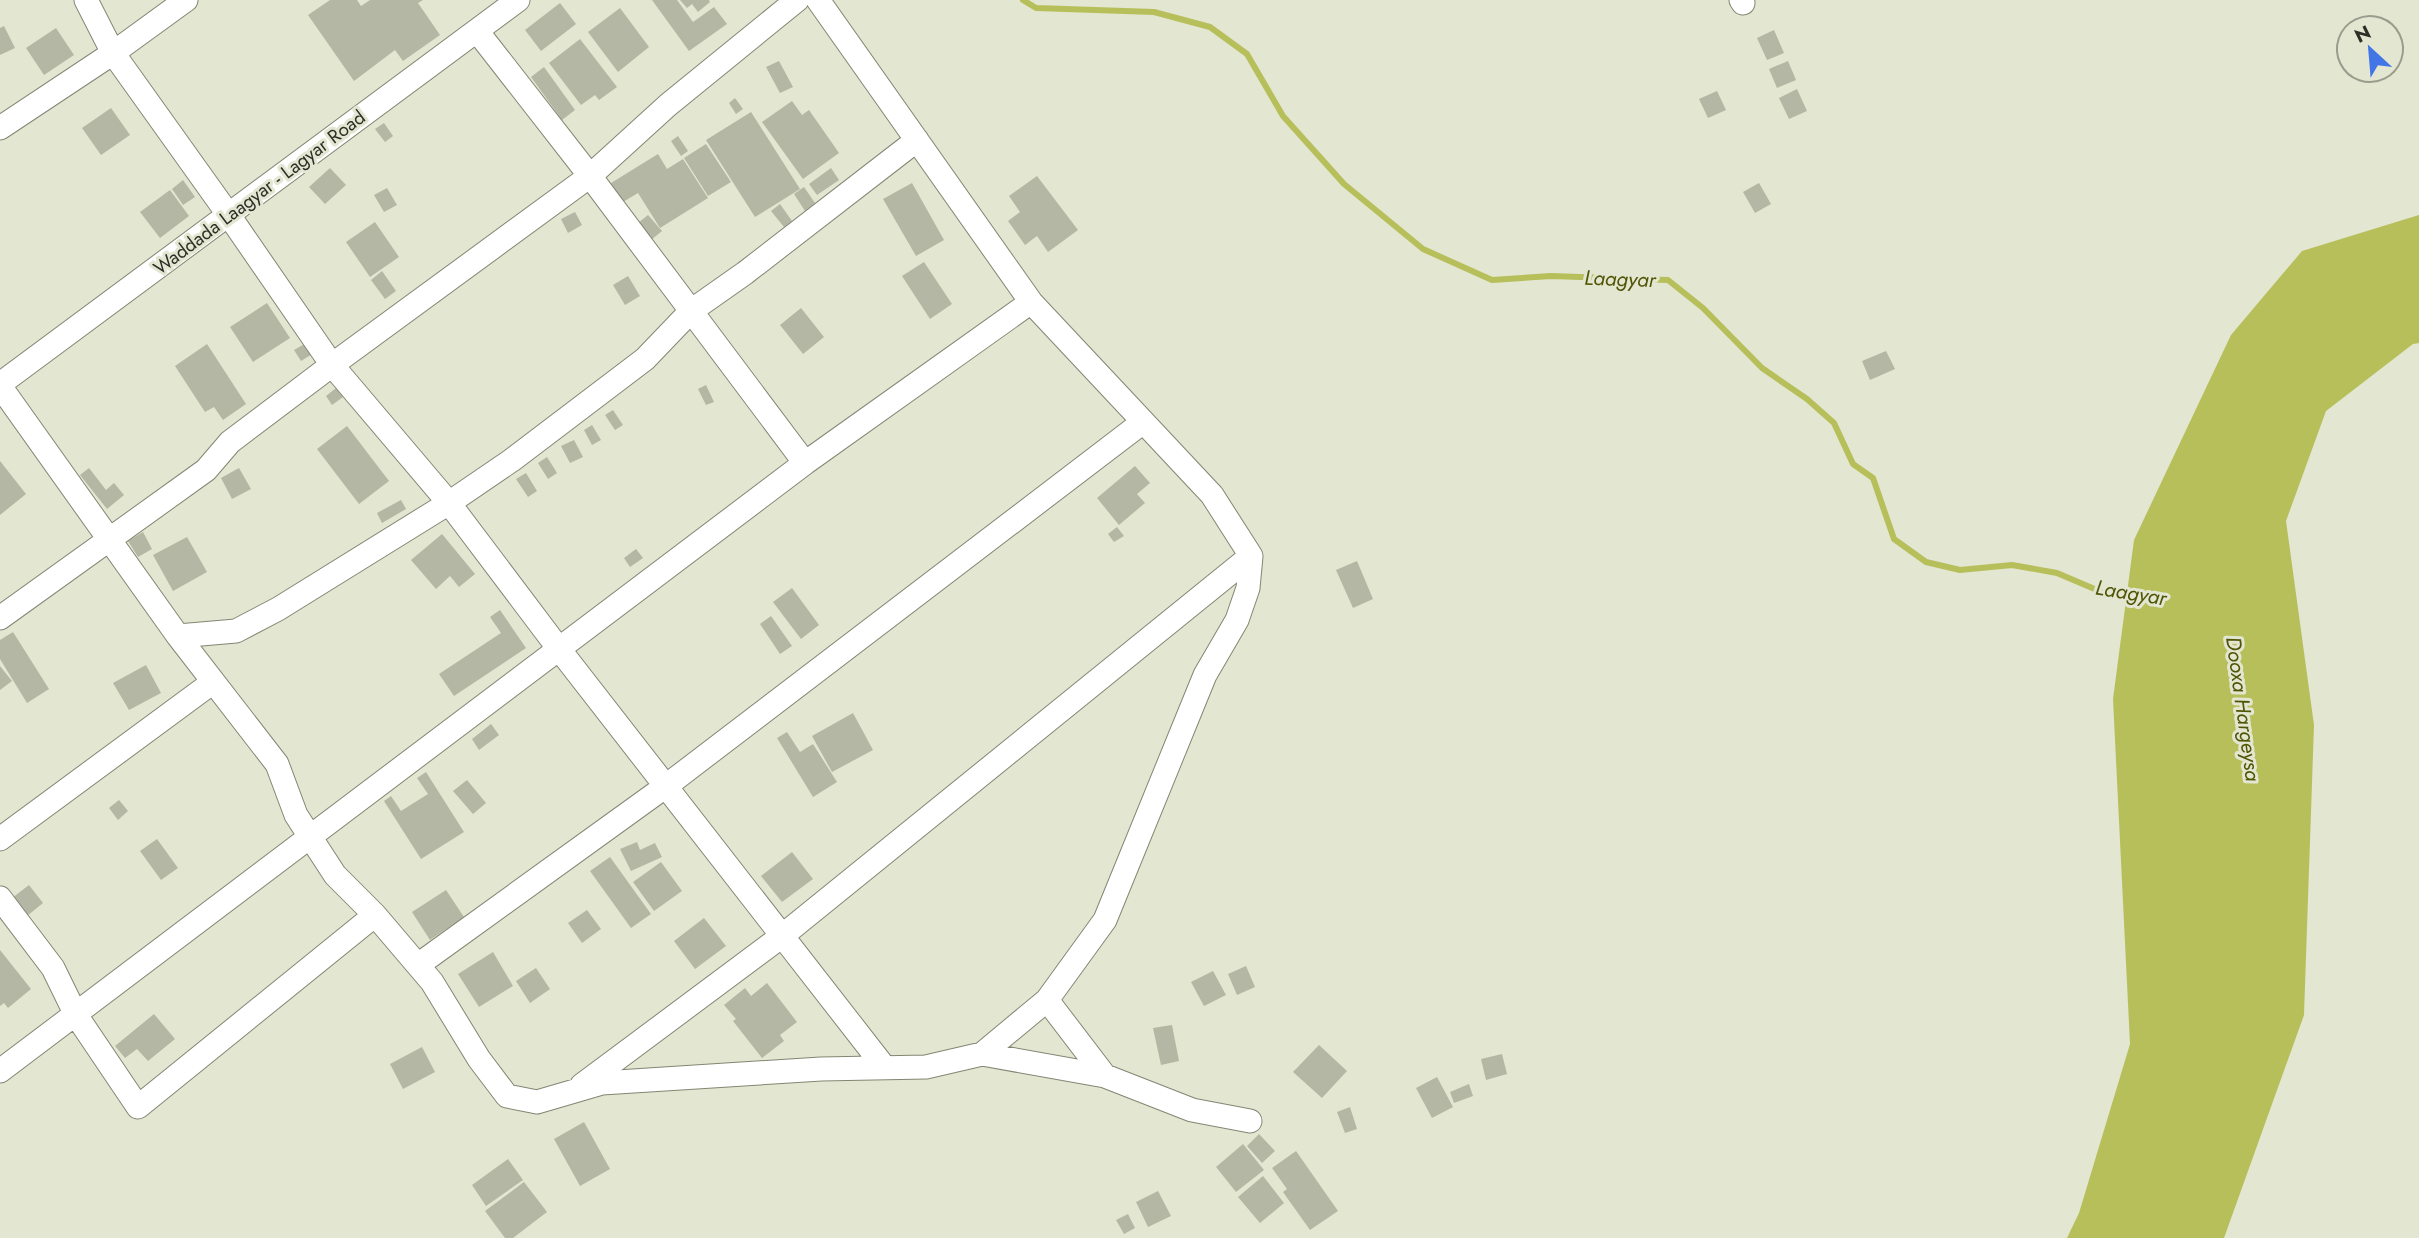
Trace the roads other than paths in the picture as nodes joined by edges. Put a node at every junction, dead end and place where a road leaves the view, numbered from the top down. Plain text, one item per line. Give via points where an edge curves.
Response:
1 (86, 0) edge
2 (186, 0) edge
3 (518, 0) edge
4 (797, 0) edge
5 (818, 0) edge
6 (477, 31) junction
7 (113, 53) junction
8 (0, 128) edge
9 (917, 140) junction
10 (590, 176) junction
11 (228, 214) junction
12 (1031, 302) junction
13 (691, 311) junction
14 (332, 365) junction
15 (0, 385) edge
16 (1143, 422) junction
17 (805, 463) junction
18 (449, 503) junction
19 (110, 542) junction
20 (1251, 556) junction
21 (0, 618) edge
22 (178, 636) junction
23 (559, 649) junction
24 (214, 682) junction
25 (666, 786) junction
26 (310, 837) junction
27 (0, 839) edge
28 (0, 898) edge
29 (375, 915) junction
30 (782, 936) junction
31 (418, 965) junction
32 (1047, 1000) junction
33 (76, 1015) junction
34 (982, 1055) junction
35 (885, 1068) junction
36 (0, 1071) edge
37 (1105, 1076) junction
38 (574, 1091) junction
39 (1250, 1121) dead end

1 - 7 street
2 - 7 street
3 - 6 street, Waddada Laagyar - Lagyar Road
4 - 10 street via 668,105
5 - 9 street
6 - 10 street
6 - 11 street, Waddada Laagyar - Lagyar Road
7 - 8 street
7 - 11 street
9 - 12 street
9 - 13 street
10 - 13 street
10 - 14 street
11 - 14 street
11 - 15 street, Waddada Laagyar - Lagyar Road
12 - 16 street
12 - 17 street
13 - 17 street
13 - 18 street via 645,359
14 - 18 street
14 - 19 street via 230,442 206,470
15 - 19 street
16 - 20 street via 1212,495
16 - 25 street
17 - 23 street
18 - 22 street via 236,631
18 - 23 street
19 - 21 street
19 - 22 street
20 - 30 street
20 - 32 street via 1248,588 1237,620 1205,675 1105,920
22 - 24 street
23 - 25 street
23 - 26 street
24 - 26 street via 276,764
24 - 27 street
25 - 30 street
25 - 31 street
26 - 29 street via 335,875
26 - 33 street
28 - 33 street via 53,968
29 - 31 street
29 - 33 street via 138,1107
30 - 35 street
30 - 38 street
31 - 38 street via 507,1096 537,1102
32 - 34 street
32 - 37 street
33 - 36 street
34 - 35 street via 926,1067
34 - 37 street
35 - 38 street via 602,1083
37 - 39 street via 1192,1110

